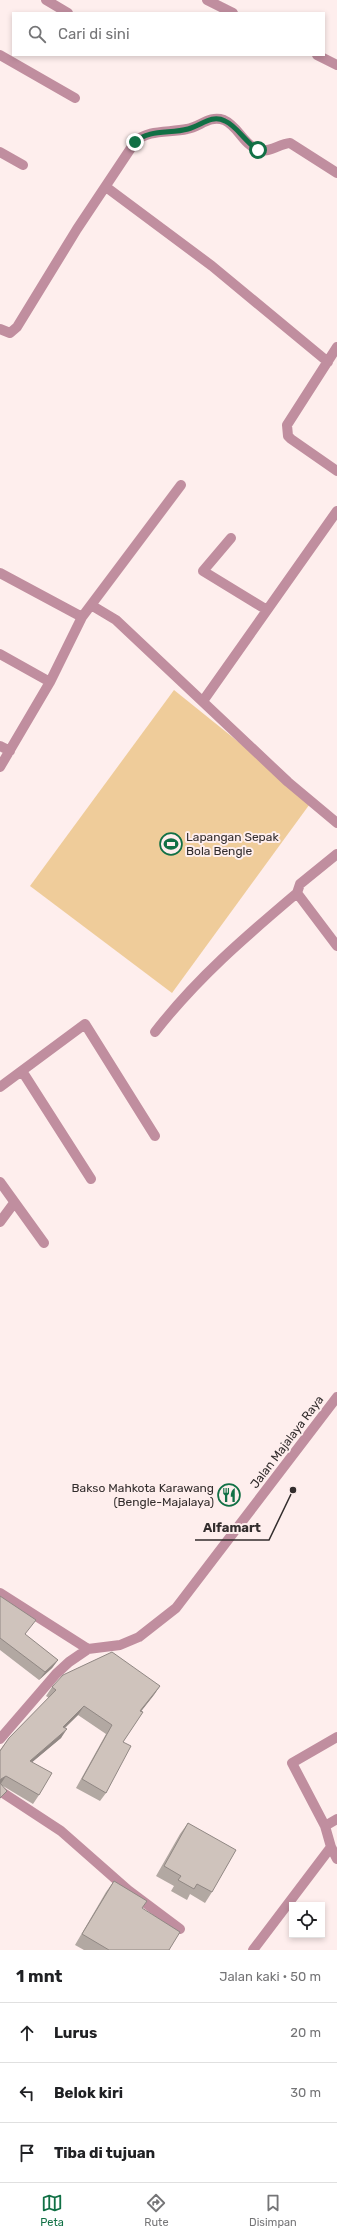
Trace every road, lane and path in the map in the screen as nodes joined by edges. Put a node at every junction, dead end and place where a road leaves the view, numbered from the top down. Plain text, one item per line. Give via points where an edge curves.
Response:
1 (46, 0) edge
2 (207, 0) edge
3 (66, 12) edge
4 (231, 12) edge
5 (0, 55) edge
6 (319, 56) edge
7 (337, 65) edge
8 (75, 98) dead end
9 (0, 152) edge
10 (23, 165) dead end
11 (337, 173) edge
12 (106, 187) junction
13 (0, 329) edge
14 (337, 347) edge
15 (328, 362) junction
16 (337, 471) edge
17 (181, 485) dead end
18 (337, 511) edge
19 (231, 538) dead end
20 (0, 573) edge
21 (91, 605) junction
22 (267, 610) junction
23 (82, 617) junction
24 (0, 654) edge
25 (50, 682) junction
26 (203, 701) junction
27 (0, 746) edge
28 (10, 751) junction
29 (0, 767) edge
30 (337, 823) edge
31 (337, 854) edge
32 (297, 893) junction
33 (337, 946) edge
34 (155, 1032) dead end
35 (22, 1071) junction
36 (0, 1087) edge
37 (155, 1136) dead end
38 (91, 1178) dead end
39 (0, 1182) edge
40 (14, 1203) junction
41 (0, 1222) edge
42 (44, 1243) dead end
43 (337, 1397) edge
44 (0, 1593) edge
45 (88, 1649) junction
46 (337, 1737) edge
47 (0, 1739) edge
48 (0, 1791) edge
49 (337, 1819) edge
50 (325, 1826) junction
51 (331, 1847) junction
52 (337, 1859) edge
53 (180, 1929) dead end
54 (253, 1950) edge

1 - 3 street
2 - 4 street
5 - 8 street
6 - 7 street
9 - 10 street
11 - 12 street via 290,143 266,151 258,150 234,127 216,118 189,129 140,137
12 - 13 street via 17,327 10,333
12 - 15 street via 212,266
14 - 15 street
15 - 16 street via 288,420 287,431 291,439
17 - 21 street
18 - 22 street
19 - 22 street via 203,572
20 - 23 street
21 - 23 street
21 - 26 street via 116,620
22 - 26 street
23 - 25 street
24 - 25 street
25 - 28 street
26 - 30 street via 288,782
27 - 28 street
28 - 29 street
31 - 32 street via 300,884
32 - 33 street
32 - 34 street via 228,952 180,999
35 - 36 street
35 - 37 street via 85,1024
35 - 38 street
39 - 40 street
40 - 41 street
40 - 42 street
43 - 45 street, Jalan Majalaya Raya via 176,1608 139,1637 120,1645
44 - 45 street
45 - 47 street via 56,1674
46 - 50 street via 292,1763
48 - 53 street via 61,1831 128,1890
49 - 50 street
50 - 51 street
51 - 52 street
51 - 54 street

